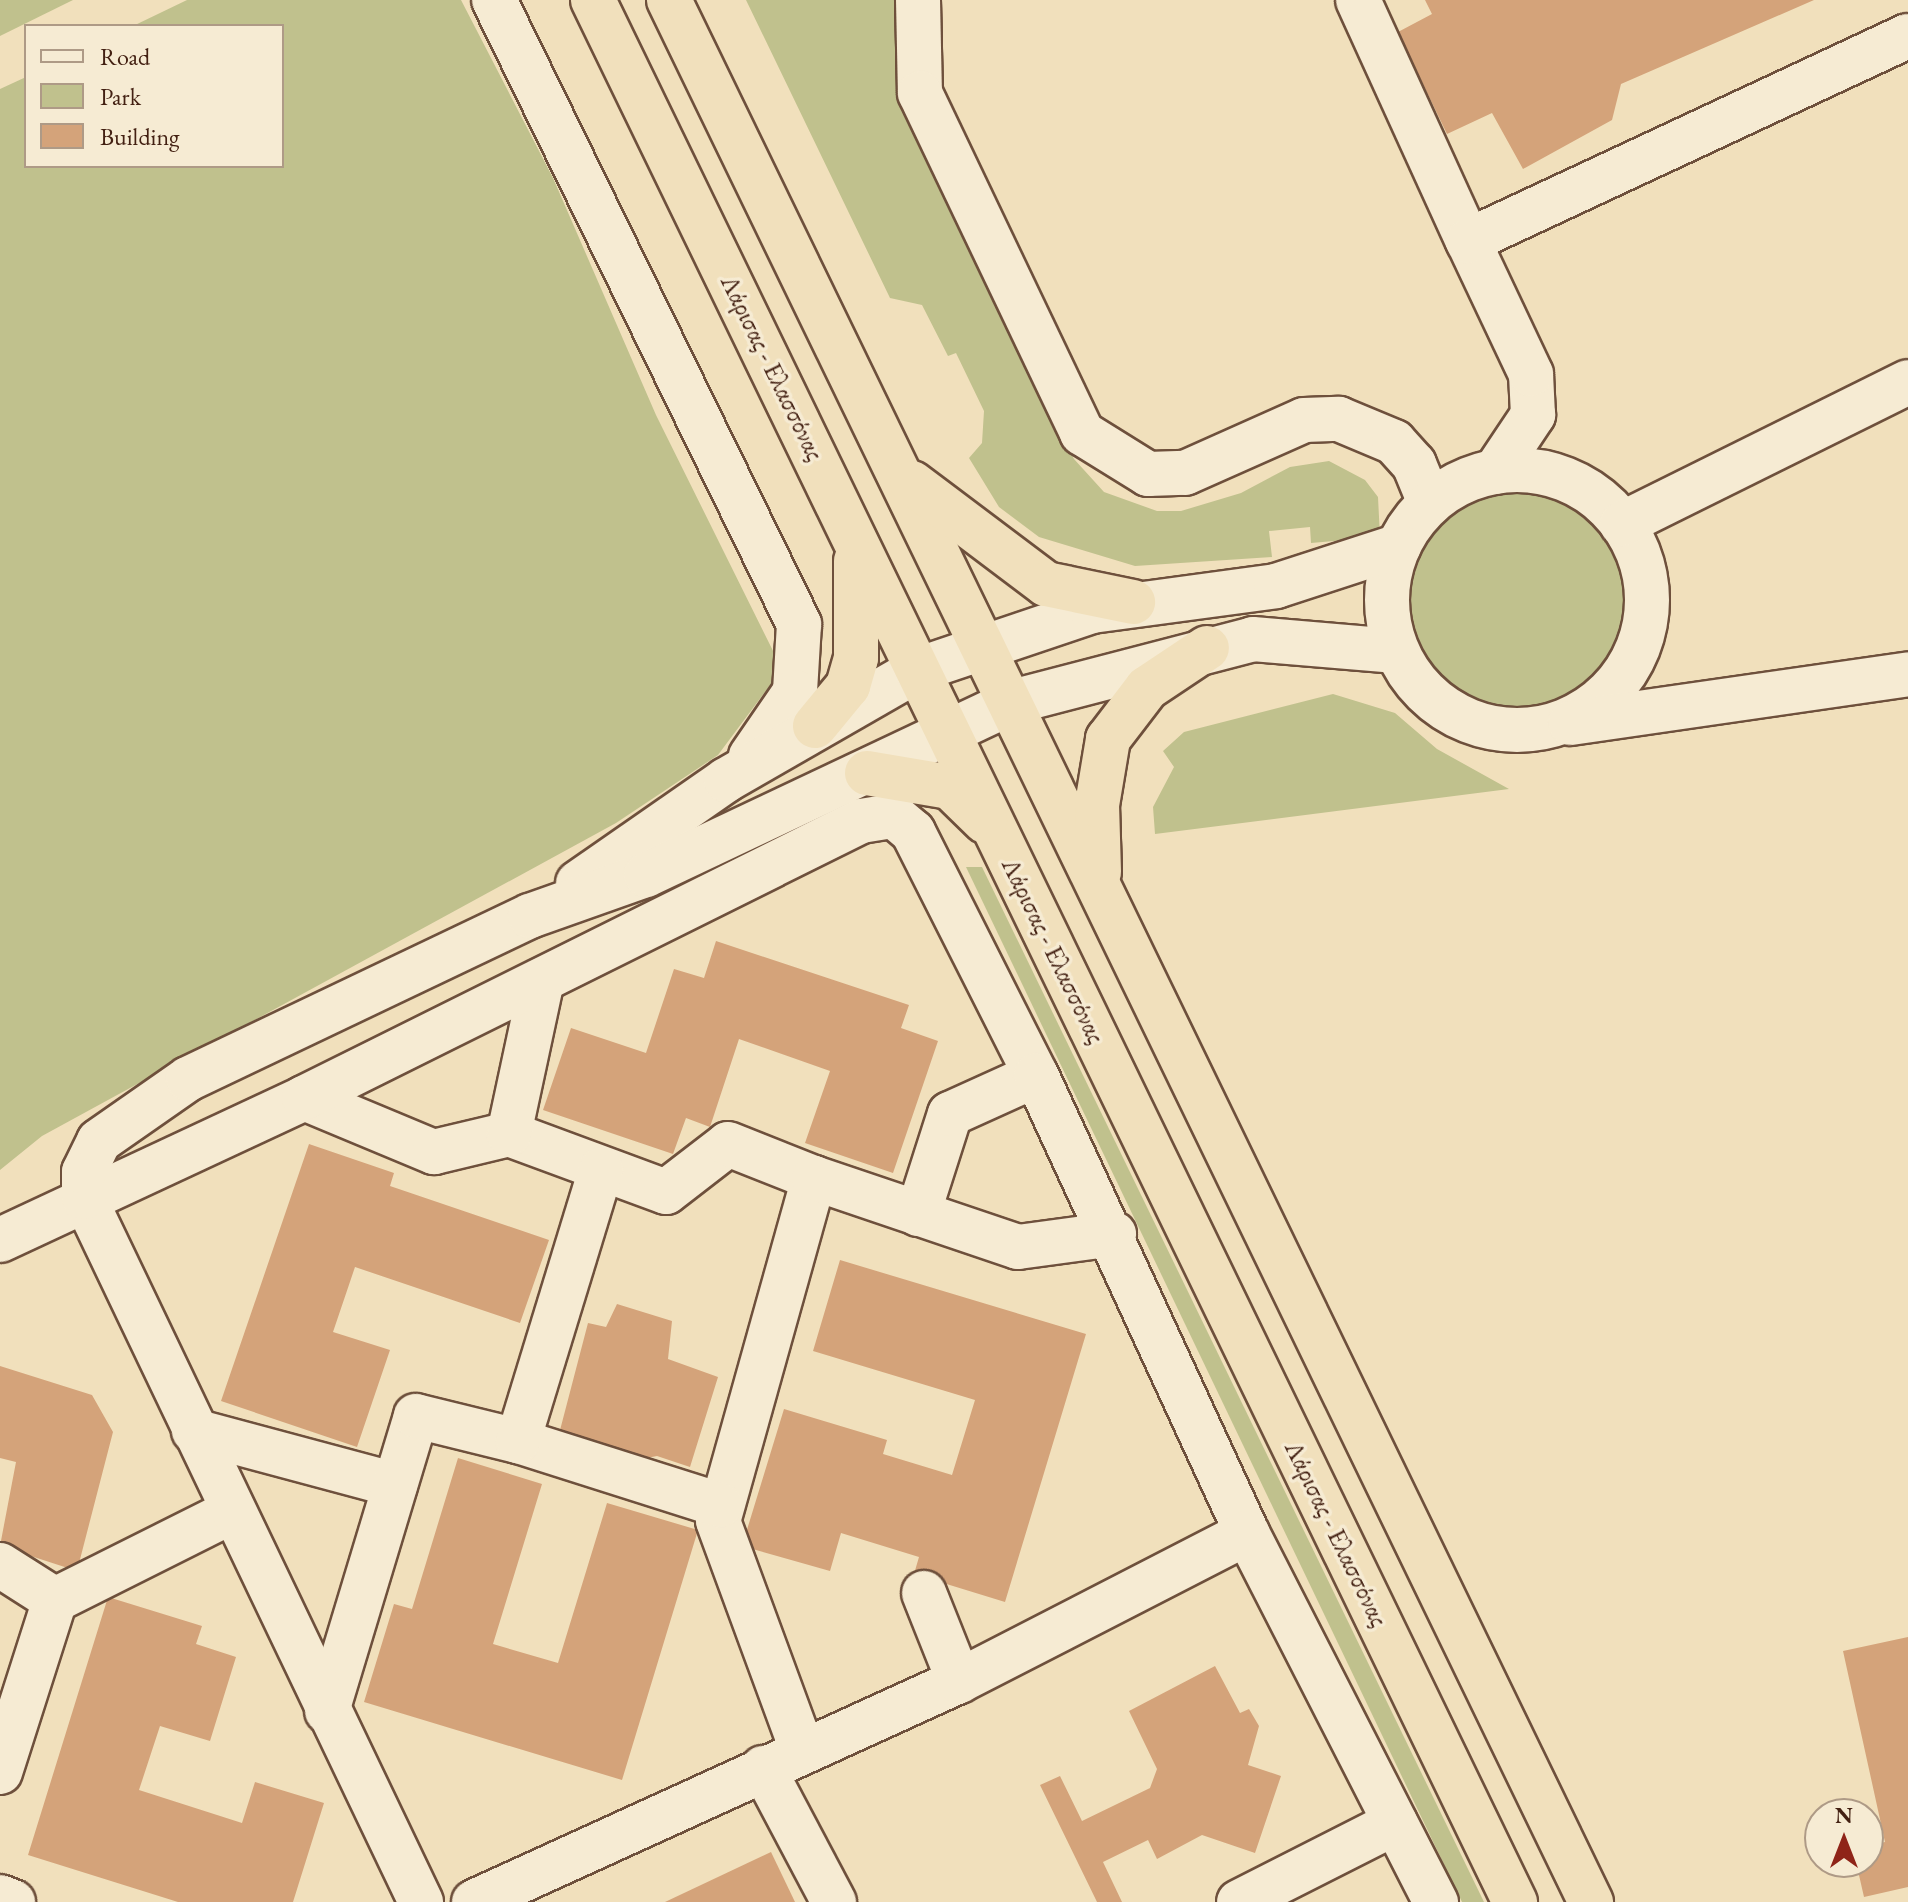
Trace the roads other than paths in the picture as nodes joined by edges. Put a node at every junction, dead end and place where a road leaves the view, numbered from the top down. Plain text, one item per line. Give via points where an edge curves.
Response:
1 (494, 0) edge
2 (593, 0) edge
3 (669, 0) edge
4 (918, 0) edge
5 (1358, 0) edge
6 (1908, 36) edge
7 (1468, 241) junction
8 (1908, 382) edge
9 (896, 468) junction
10 (1495, 472) junction
11 (1430, 503) junction
12 (1622, 524) junction
13 (854, 539) junction
14 (1399, 546) junction
15 (1133, 602) junction
16 (983, 645) junction
17 (1207, 648) junction
18 (1397, 651) junction
19 (917, 670) junction
20 (1908, 674) edge
21 (1012, 702) junction
22 (815, 726) junction
23 (946, 728) junction
24 (1540, 728) junction
25 (867, 773) junction
26 (726, 780) junction
27 (992, 827) junction
28 (1100, 890) junction
29 (530, 916) junction
30 (542, 980) junction
31 (1036, 1075) junction
32 (304, 1098) junction
33 (509, 1134) junction
34 (601, 1169) junction
35 (814, 1178) junction
36 (84, 1197) junction
37 (918, 1214) junction
38 (1114, 1234) junction
39 (0, 1240) edge
40 (194, 1431) junction
41 (518, 1441) junction
42 (395, 1485) junction
43 (720, 1505) junction
44 (233, 1511) junction
45 (1247, 1533) junction
46 (0, 1565) edge
47 (924, 1593) dead end
48 (55, 1600) junction
49 (959, 1681) junction
50 (327, 1711) junction
51 (802, 1749) junction
52 (763, 1768) junction
53 (0, 1772) edge
54 (1395, 1823) junction
55 (0, 1897) edge
56 (13, 1902) edge
57 (421, 1902) edge
58 (474, 1902) edge
59 (834, 1902) edge
60 (1239, 1902) edge
61 (1436, 1902) edge
62 (1515, 1902) edge
63 (1591, 1902) edge

1 - 26 street via 799,624 795,692 761,747
2 - 13 highway, Λάρισας - Ελασσόνας
3 - 9 highway
4 - 11 street via 920,93 1082,433 1148,474 1185,473 1304,420 1339,419 1394,442 1414,464
5 - 7 street
6 - 7 street
7 - 10 street via 1531,374 1533,415
8 - 12 street
9 - 15 highway via 991,549 1046,584
9 - 16 highway
10 - 11 street
10 - 12 street via 1566,480
11 - 14 street
12 - 24 street via 1646,584 1637,649 1598,701
13 - 19 highway, Λάρισας - Ελασσόνας
13 - 22 highway via 856,658 848,686
14 - 15 street via 1276,586
14 - 18 street via 1386,597
15 - 16 street
16 - 19 street
16 - 21 highway
17 - 18 street via 1286,638
17 - 21 street
17 - 28 highway via 1147,688 1108,739 1097,805
18 - 24 street via 1421,687 1455,714 1496,728
19 - 22 street
19 - 23 highway, Λάρισας - Ελασσόνας
20 - 24 street
21 - 23 street
21 - 28 highway
22 - 26 street
23 - 25 street
23 - 27 highway, Λάρισας - Ελασσόνας
25 - 27 highway via 950,787
25 - 29 street via 646,875
26 - 29 street
27 - 62 highway, Λάρισας - Ελασσόνας
28 - 63 highway
29 - 36 street via 141,1105 91,1152
30 - 31 street via 886,814 913,832
30 - 32 street
30 - 33 street
31 - 37 street via 950,1114
31 - 38 street
32 - 33 street via 434,1152
32 - 36 street
33 - 34 street
34 - 35 street via 666,1192 728,1144
34 - 41 street
35 - 37 street
35 - 43 street
36 - 39 street
36 - 40 street
37 - 38 street via 1018,1247
38 - 45 street
40 - 42 street
40 - 44 street
41 - 42 street via 416,1416
41 - 43 street
42 - 50 street
43 - 51 street via 718,1521
44 - 48 street
44 - 50 street
45 - 49 street
45 - 54 street
46 - 48 street
47 - 49 street
48 - 53 street
49 - 51 street
50 - 57 street
51 - 52 street
52 - 58 street
52 - 59 street
54 - 60 street
54 - 61 street
55 - 56 street

